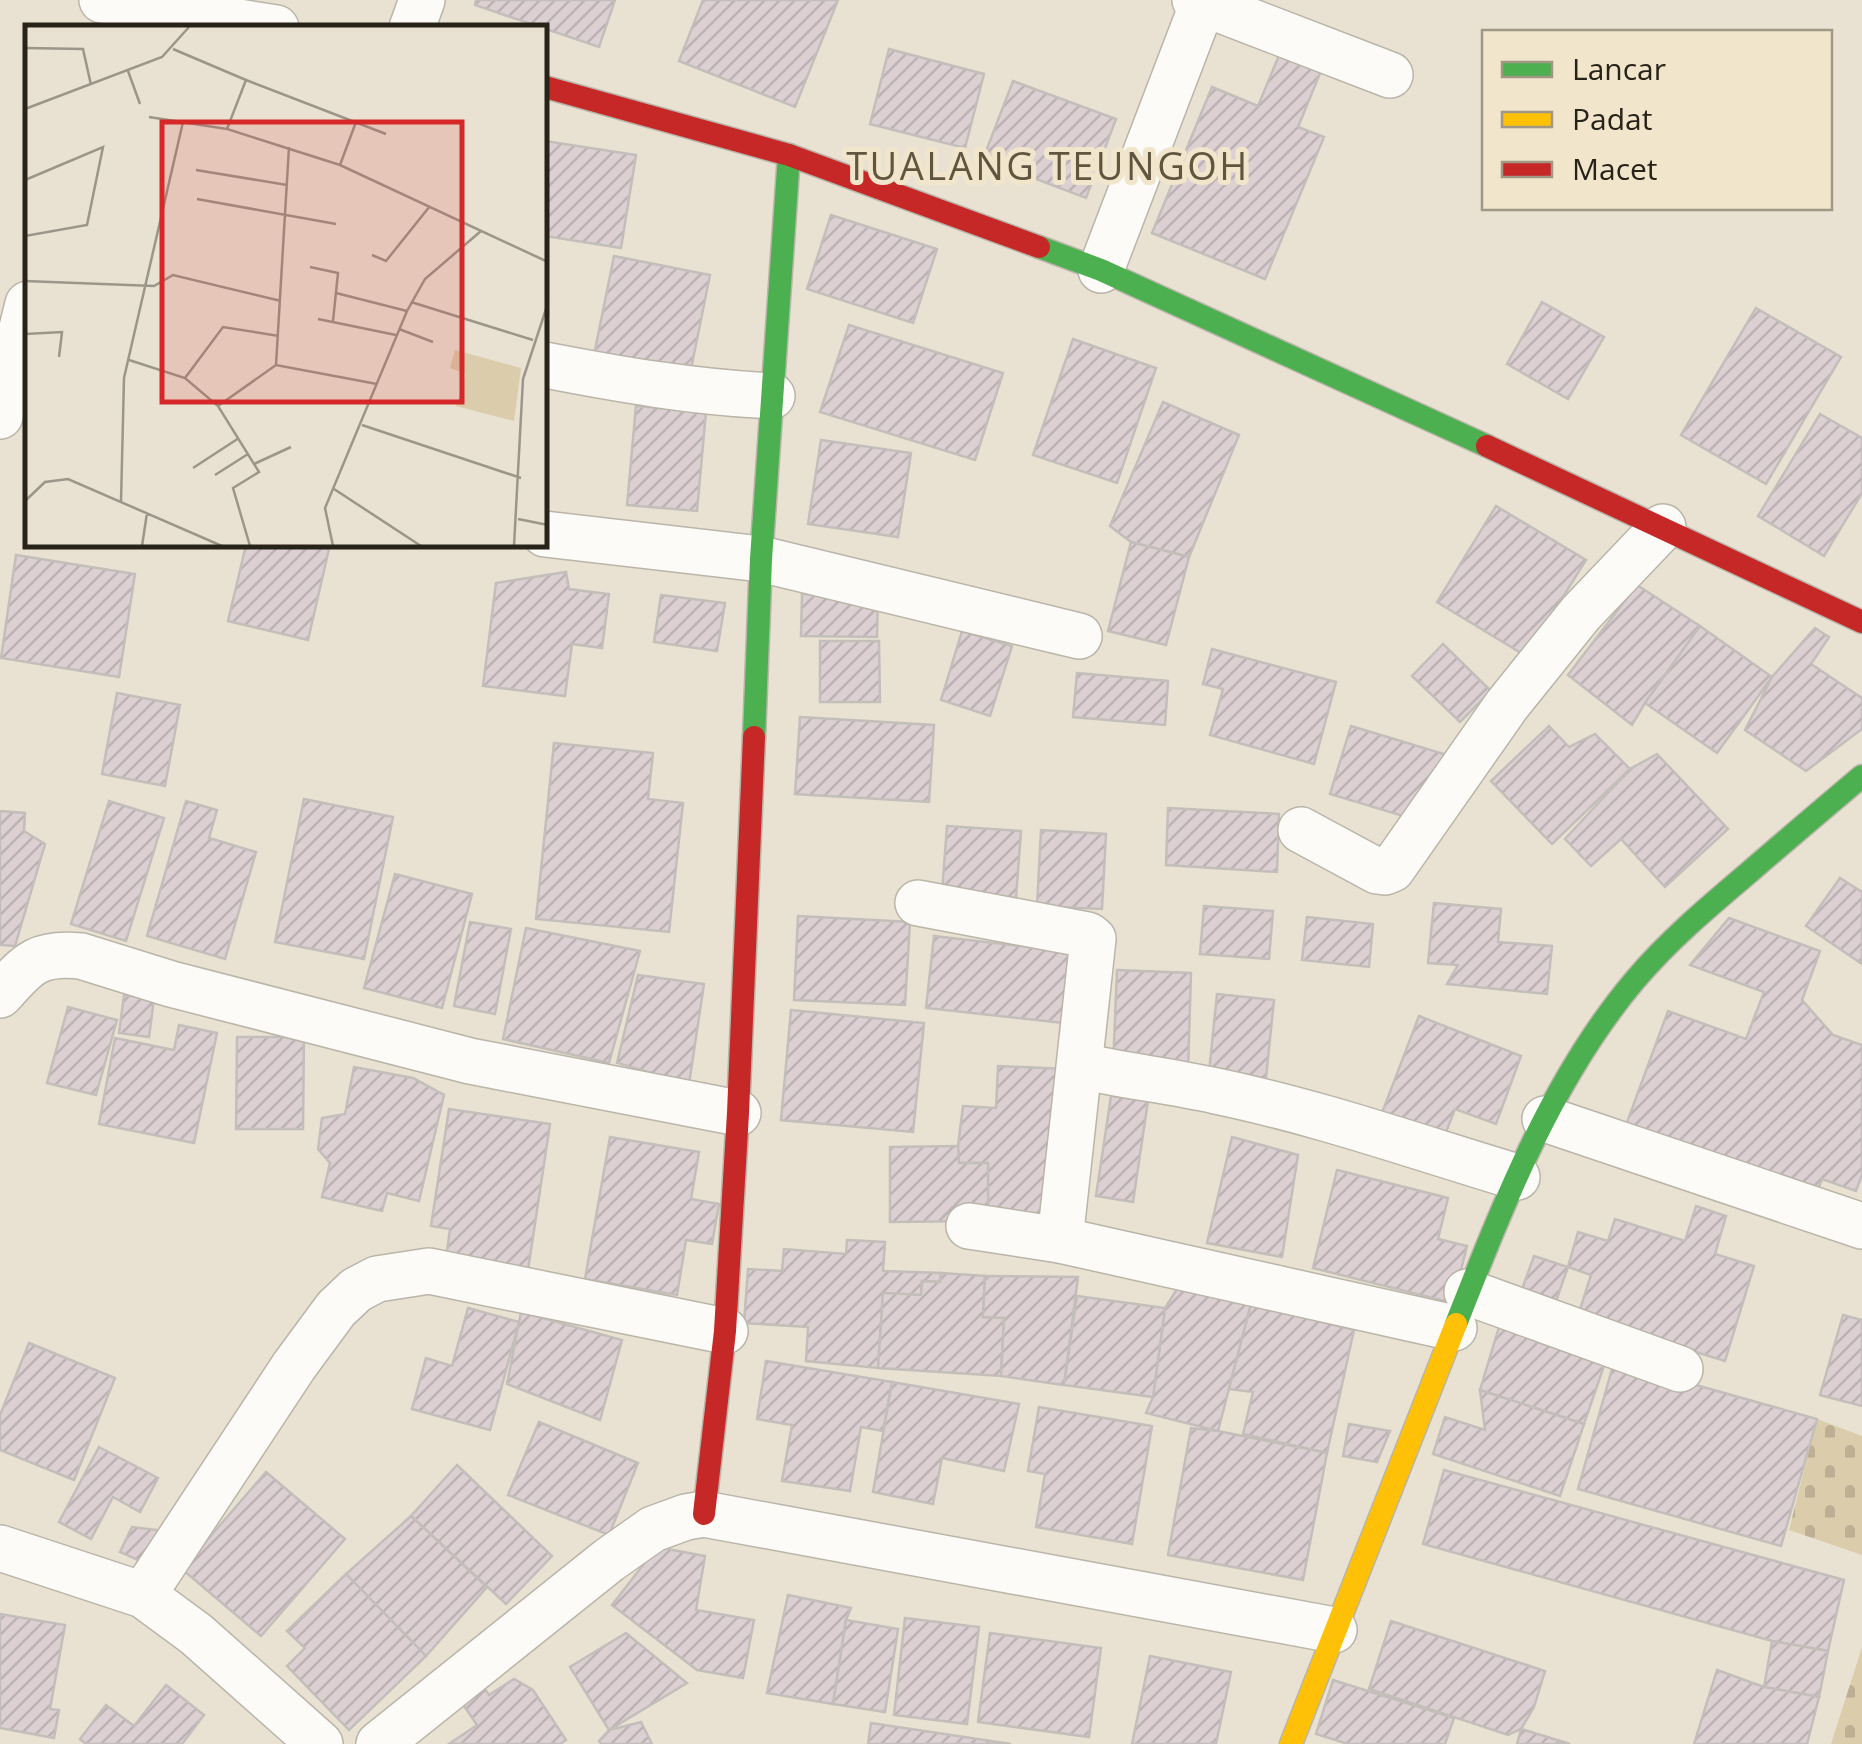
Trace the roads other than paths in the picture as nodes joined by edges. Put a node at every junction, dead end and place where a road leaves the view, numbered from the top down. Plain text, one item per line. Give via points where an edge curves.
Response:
1 (422, 0) edge
2 (1199, 2) edge
3 (115, 10) edge
4 (249, 25) edge
5 (413, 25) edge
6 (1390, 75) dead end
7 (548, 88) edge
8 (790, 155) junction
9 (1101, 270) junction
10 (25, 316) edge
11 (548, 366) edge
12 (772, 396) junction
13 (0, 416) edge
14 (1664, 527) junction
15 (548, 534) edge
16 (761, 560) junction
17 (1862, 622) edge
18 (1079, 636) dead end
19 (1862, 776) edge
20 (1301, 830) dead end
21 (918, 903) dead end
22 (0, 994) edge
23 (1080, 1066) junction
24 (738, 1113) junction
25 (1544, 1120) junction
26 (1517, 1177) junction
27 (969, 1226) dead end
28 (1862, 1226) edge
29 (1060, 1240) junction
30 (1461, 1310) junction
31 (725, 1331) junction
32 (1680, 1369) dead end
33 (704, 1514) junction
34 (0, 1548) edge
35 (143, 1595) junction
36 (1334, 1630) junction
37 (320, 1744) edge
38 (379, 1744) edge
39 (1291, 1744) edge

1 - 5 street
2 - 6 street
2 - 9 street
3 - 4 street
7 - 8 street
8 - 9 street
8 - 12 street
9 - 14 street
10 - 13 street
11 - 12 street via 704,392
12 - 16 street
14 - 17 street
14 - 20 street via 1581,613 1507,705 1392,869 1377,871
15 - 16 street
16 - 18 street
16 - 24 street
19 - 25 street via 1683,928 1634,981
21 - 23 street via 1091,936
22 - 24 street via 35,961 81,956 470,1061
23 - 26 street via 1270,1104
23 - 29 street
24 - 31 street
25 - 26 street
25 - 28 street
26 - 30 street
27 - 29 street
29 - 30 street
30 - 32 street
30 - 36 street
31 - 33 street
31 - 35 street via 429,1271 377,1279 336,1309
33 - 36 street
33 - 38 street via 652,1528
34 - 35 street
35 - 37 street
36 - 39 street

